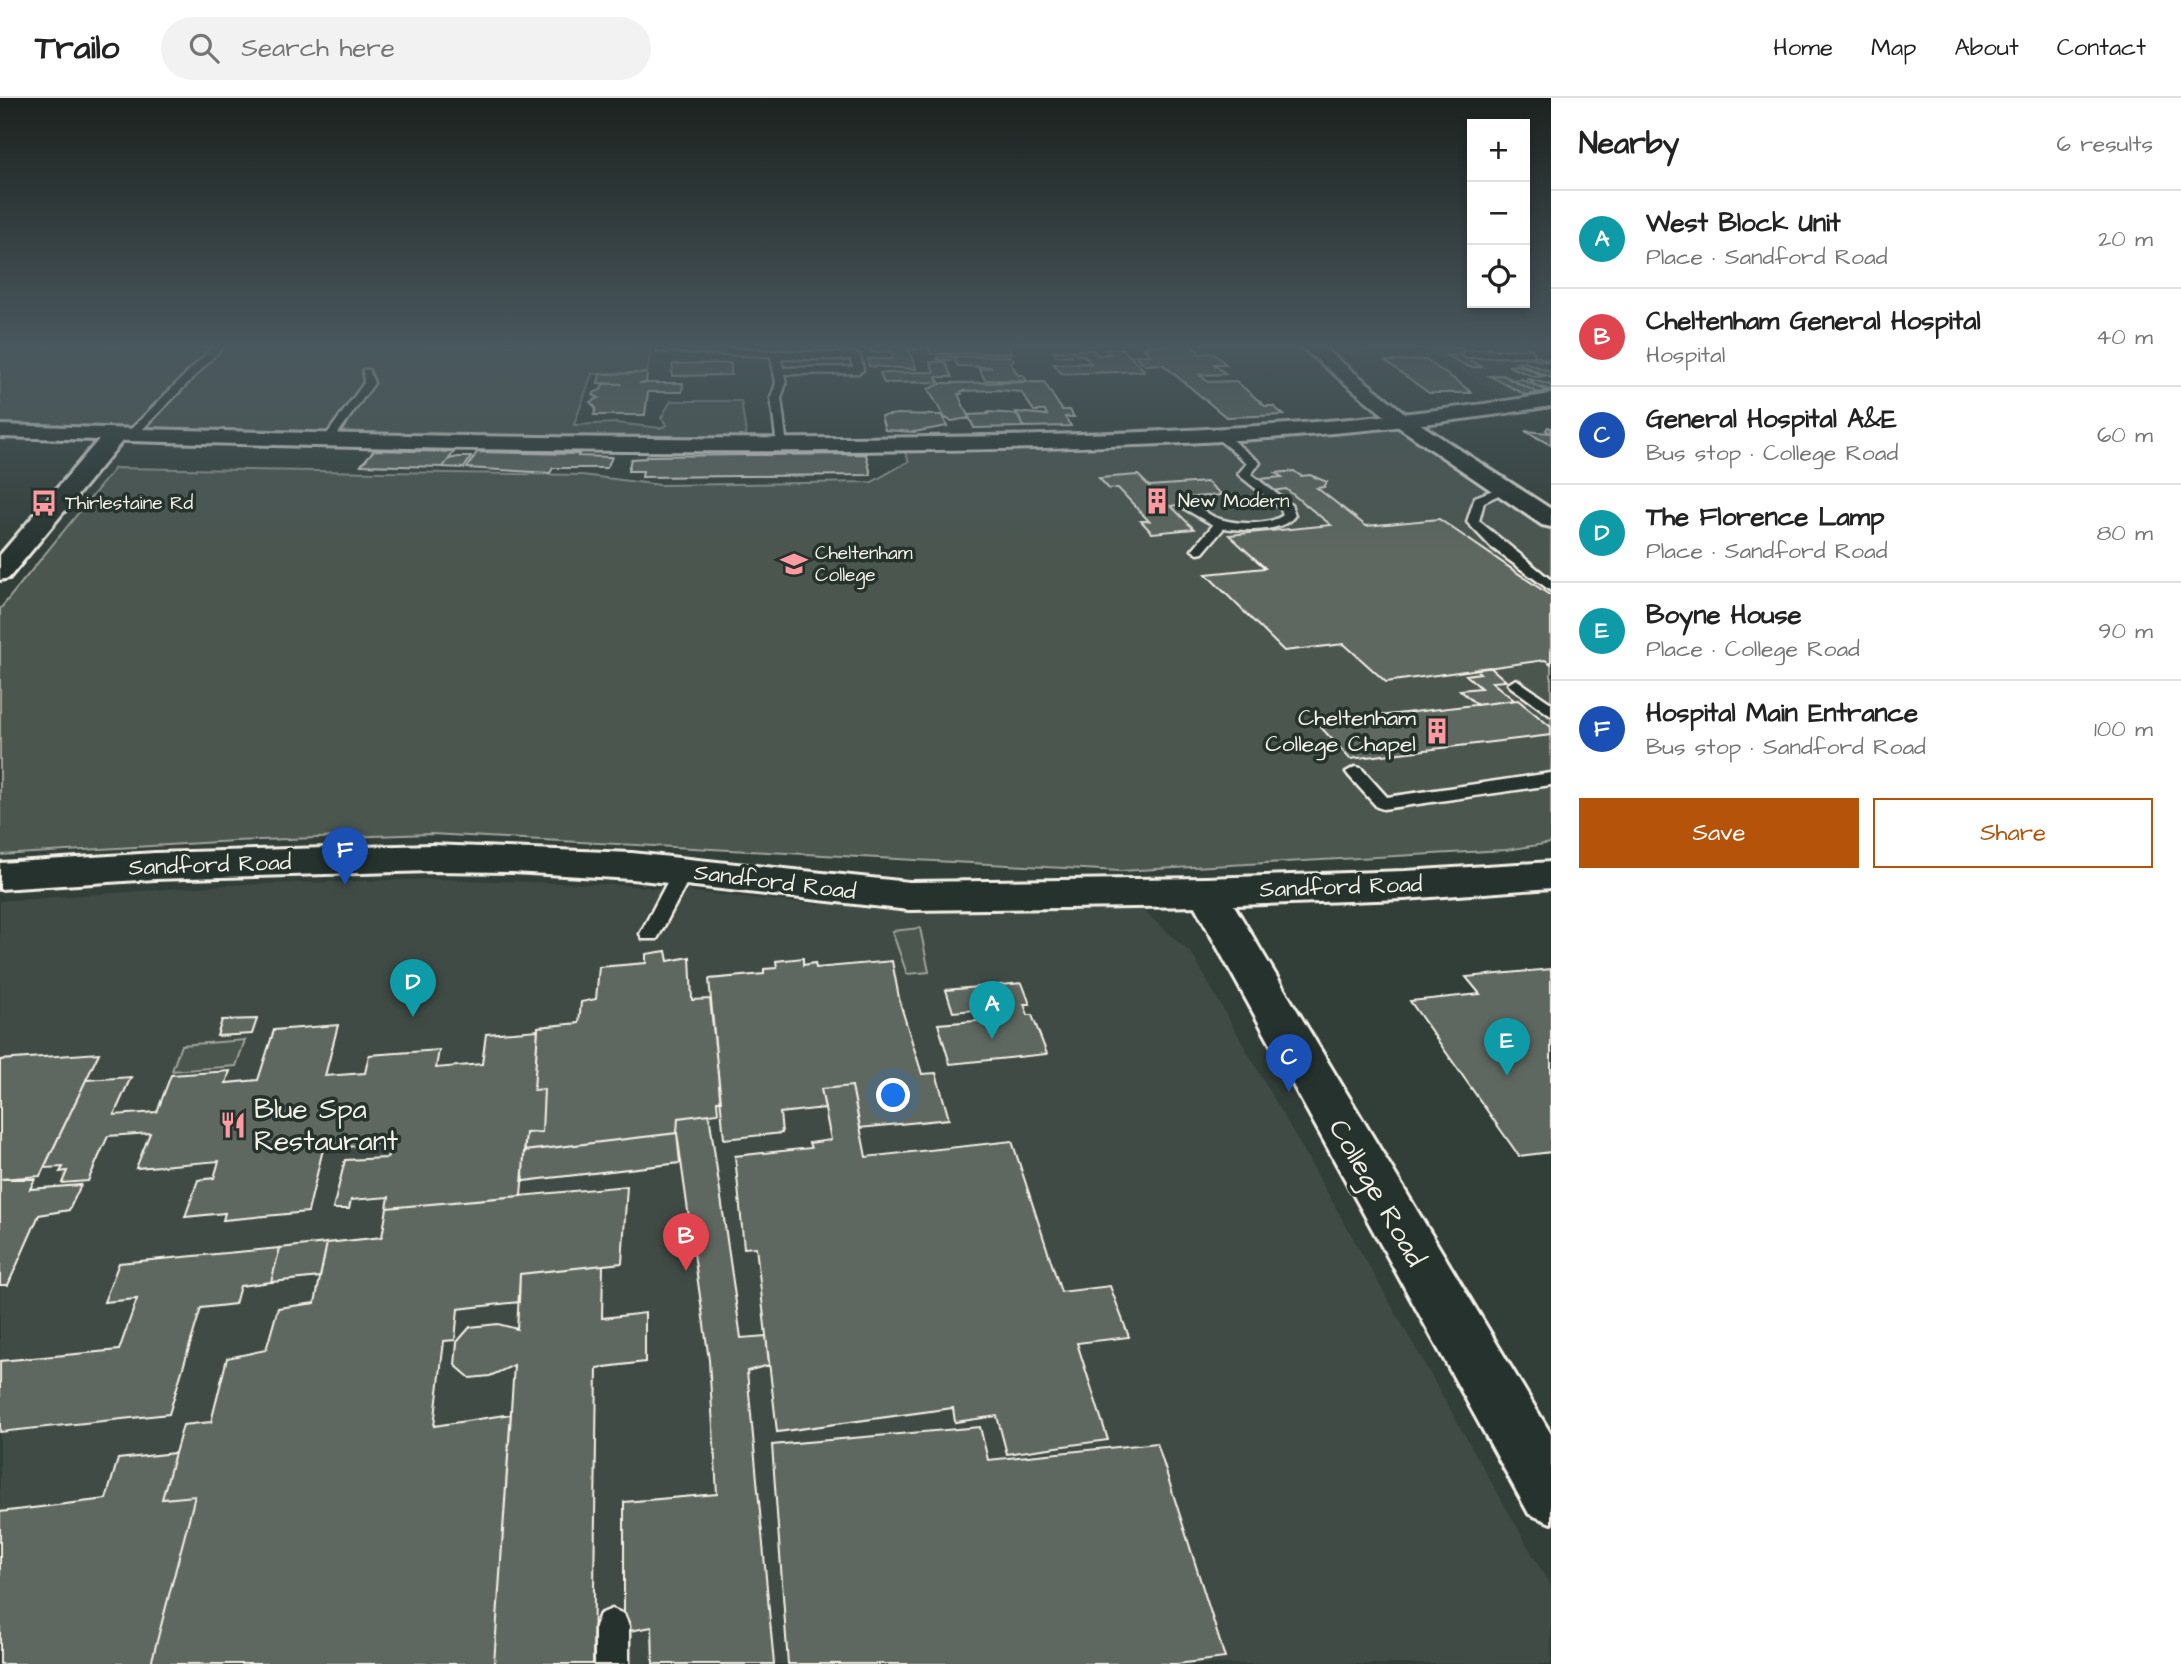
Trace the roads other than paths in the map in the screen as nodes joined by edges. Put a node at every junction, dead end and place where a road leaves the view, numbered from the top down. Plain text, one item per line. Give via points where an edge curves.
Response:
1 (142, 418) edge
2 (344, 418) edge
3 (779, 418) edge
4 (1399, 418) edge
5 (1430, 418) edge
6 (1404, 422) junction
7 (0, 431) edge
8 (123, 435) junction
9 (1223, 438) junction
10 (327, 441) junction
11 (782, 446) junction
12 (1504, 489) junction
13 (1189, 506) dead end
14 (1551, 520) edge
15 (1220, 525) junction
16 (1198, 550) dead end
17 (0, 572) edge
18 (1551, 587) edge
19 (1516, 684) dead end
20 (1551, 710) edge
21 (1355, 772) dead end
22 (1551, 779) edge
23 (683, 872) junction
24 (1551, 875) edge
25 (0, 876) edge
26 (1206, 892) junction
27 (650, 934) dead end
28 (1551, 1492) edge
29 (612, 1626) dead end
30 (612, 1664) edge

1 - 8 lane
2 - 10 lane
3 - 11 lane
4 - 6 main road
5 - 6 main road
6 - 9 main road
6 - 12 main road
7 - 8 main road
8 - 10 main road
8 - 17 main road
9 - 11 main road
9 - 15 lane via 1254,463 1244,474 1287,508 1289,515 1274,523
10 - 11 main road
12 - 14 main road
12 - 18 lane via 1479,500 1473,522
13 - 15 lane
15 - 16 lane
19 - 20 lane
21 - 22 lane via 1383,803
23 - 25 main road, Sandford Road via 432,858 155,866
23 - 26 main road, Sandford Road via 909,896
23 - 27 lane
24 - 26 main road, Sandford Road
26 - 28 main road, College Road
29 - 30 lane

